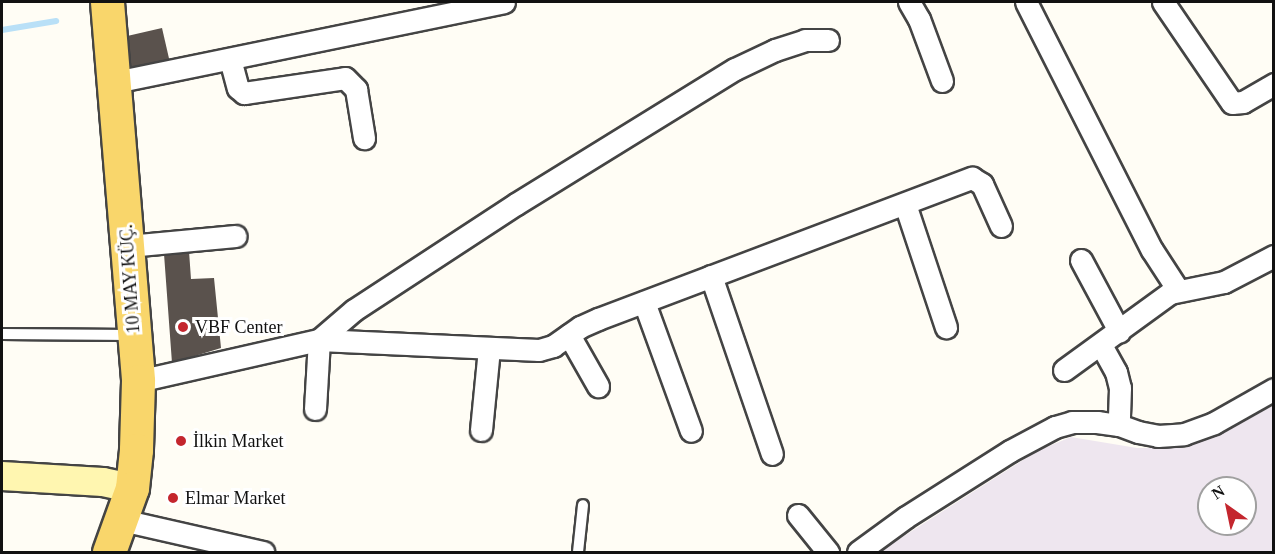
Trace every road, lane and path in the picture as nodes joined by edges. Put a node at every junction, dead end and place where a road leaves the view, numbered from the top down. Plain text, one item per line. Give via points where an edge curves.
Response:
1 (107, 2) edge
2 (504, 2) edge
3 (909, 2) edge
4 (1026, 2) edge
5 (1163, 2) edge
6 (828, 40) dead end
7 (230, 59) junction
8 (942, 81) dead end
9 (115, 82) junction
10 (1274, 84) edge
11 (364, 138) dead end
12 (905, 204) junction
13 (1001, 226) dead end
14 (236, 236) dead end
15 (128, 246) junction
16 (1274, 256) edge
17 (1081, 260) dead end
18 (711, 276) junction
19 (1178, 290) junction
20 (644, 302) junction
21 (946, 327) dead end
22 (1119, 331) junction
23 (2, 334) edge
24 (135, 335) junction
25 (569, 335) junction
26 (319, 340) junction
27 (1101, 345) junction
28 (489, 348) junction
29 (1064, 370) dead end
30 (138, 381) junction
31 (598, 386) dead end
32 (1274, 389) edge
33 (315, 409) dead end
34 (1119, 424) junction
35 (481, 430) dead end
36 (691, 430) dead end
37 (772, 454) dead end
38 (2, 476) edge
39 (132, 488) junction
40 (583, 505) dead end
41 (798, 515) dead end
42 (122, 520) junction
43 (109, 552) edge
44 (263, 552) edge
45 (578, 552) edge
46 (828, 552) edge
47 (858, 552) edge

1 - 9 main road, 10 MAY KÜÇ.
2 - 7 street
3 - 8 street
4 - 19 street via 1152,250
5 - 10 street via 1232,103 1243,102
6 - 26 street via 805,40 735,69 354,309
7 - 9 street
7 - 11 street via 238,88 244,93 345,78 356,89
9 - 15 main road, 10 MAY KÜÇ.
12 - 13 street via 972,178 982,183
12 - 18 street
12 - 21 street
14 - 15 street
15 - 24 main road, 10 MAY KÜÇ.
16 - 19 street via 1224,282
17 - 22 street
18 - 20 street
18 - 37 street
19 - 22 street
20 - 25 street
20 - 36 street
22 - 27 street
23 - 24 lane
24 - 30 main road, 10 MAY KÜÇ.
25 - 28 street via 539,350
25 - 31 street
26 - 28 street
26 - 30 street
26 - 33 street
27 - 29 street
27 - 34 street via 1120,388
28 - 35 street
30 - 39 main road, 10 MAY KÜÇ.
32 - 34 street via 1214,423 1184,434 1158,436
34 - 47 street via 1072,422 1055,427 1010,451
38 - 39 street via 103,482
39 - 42 main road, 10 MAY KÜÇ.
40 - 45 lane
41 - 46 street
42 - 43 main road, 10 MAY KÜÇ.
42 - 44 street

